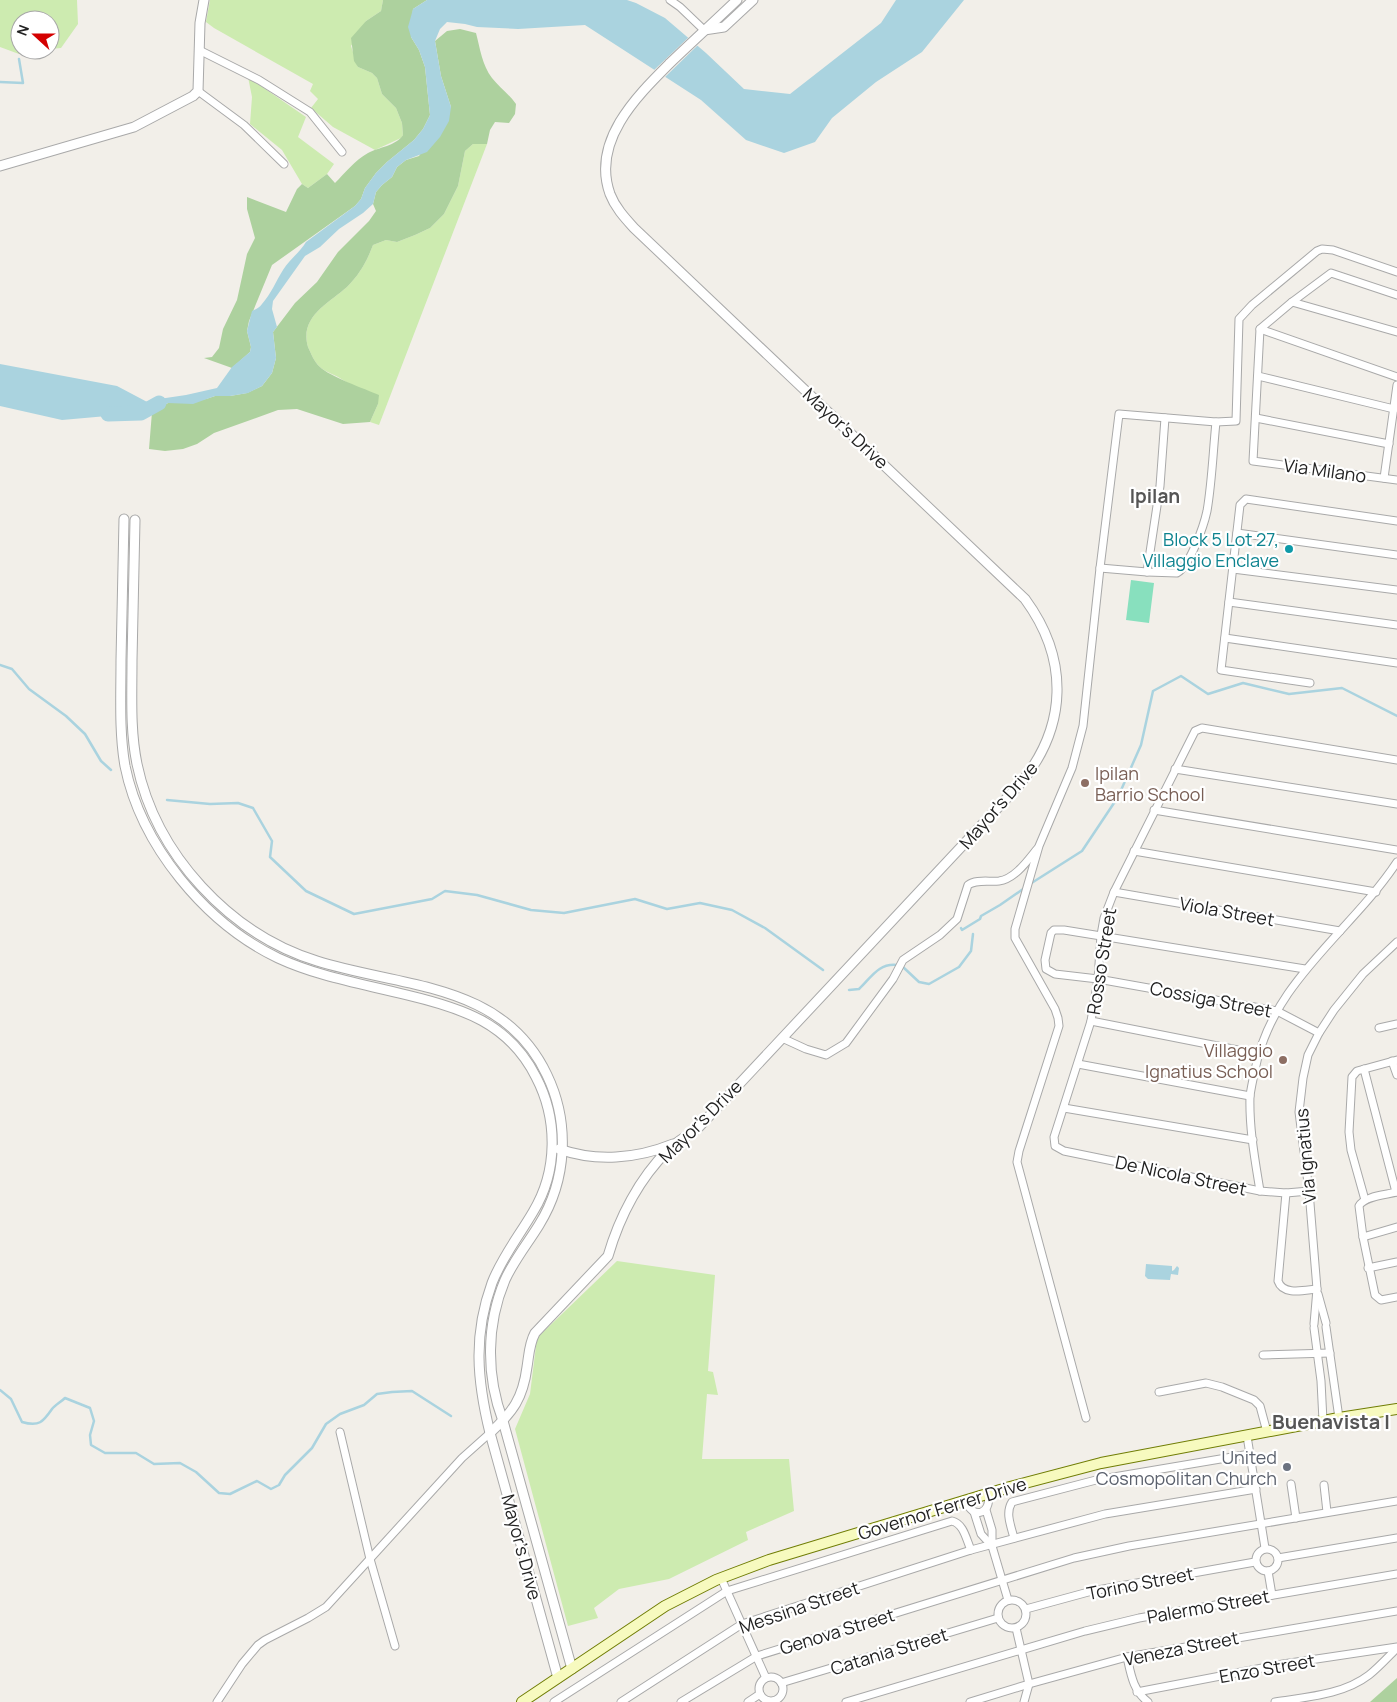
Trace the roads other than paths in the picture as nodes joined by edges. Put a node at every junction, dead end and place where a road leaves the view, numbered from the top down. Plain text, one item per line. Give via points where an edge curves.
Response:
1 (204, 0) edge
2 (670, 0) edge
3 (737, 0) edge
4 (753, 0) edge
5 (701, 33) junction
6 (199, 50) junction
7 (198, 91) junction
8 (342, 152) dead end
9 (284, 164) dead end
10 (0, 166) edge
11 (1397, 272) edge
12 (1397, 295) edge
13 (1292, 302) junction
14 (1260, 329) junction
15 (1397, 332) edge
16 (1258, 376) junction
17 (1397, 378) edge
18 (1397, 385) edge
19 (1394, 409) junction
20 (1165, 418) junction
21 (1256, 418) junction
22 (1216, 422) junction
23 (1389, 444) junction
24 (1384, 478) junction
25 (1397, 480) edge
26 (124, 519) dead end
27 (135, 520) dead end
28 (1397, 521) edge
29 (1237, 533) junction
30 (1397, 555) edge
31 (1100, 568) junction
32 (1233, 569) junction
33 (1147, 572) junction
34 (1397, 590) edge
35 (1229, 602) junction
36 (1397, 625) edge
37 (1225, 638) junction
38 (1397, 663) edge
39 (1310, 683) dead end
40 (1397, 760) edge
41 (1175, 769) junction
42 (1397, 804) edge
43 (1154, 810) junction
44 (1039, 846) junction
45 (1397, 850) edge
46 (1134, 851) junction
47 (1397, 862) edge
48 (1114, 892) junction
49 (1376, 892) junction
50 (1340, 931) junction
51 (1101, 935) junction
52 (1397, 937) edge
53 (1397, 942) edge
54 (1380, 958) junction
55 (1306, 968) junction
56 (1098, 979) junction
57 (1277, 1011) junction
58 (1091, 1022) junction
59 (1397, 1024) edge
60 (1379, 1028) dead end
61 (1319, 1033) junction
62 (782, 1038) junction
63 (1258, 1054) junction
64 (1395, 1060) edge
65 (1078, 1064) junction
66 (1364, 1069) junction
67 (1397, 1075) edge
68 (1250, 1096) junction
69 (1064, 1108) junction
70 (1253, 1140) junction
71 (678, 1142) junction
72 (1056, 1146) joint
73 (552, 1147) junction
74 (562, 1151) junction
75 (1260, 1191) junction
76 (1309, 1191) junction
77 (1396, 1192) edge
78 (1286, 1194) junction
79 (1365, 1200) junction
80 (1397, 1227) edge
81 (1363, 1237) junction
82 (1397, 1262) edge
83 (1368, 1268) junction
84 (1317, 1289) junction
85 (1397, 1297) edge
86 (1330, 1353) junction
87 (1263, 1355) dead end
88 (1318, 1355) junction
89 (1334, 1379) junction
90 (1322, 1381) junction
91 (1159, 1392) dead end
92 (1397, 1409) edge
93 (1086, 1418) dead end
94 (1340, 1418) junction
95 (503, 1421) junction
96 (1324, 1421) junction
97 (340, 1432) dead end
98 (1267, 1432) junction
99 (490, 1433) junction
100 (1247, 1436) junction
101 (1250, 1454) junction
102 (1291, 1484) dead end
103 (1324, 1485) dead end
104 (1256, 1489) junction
105 (988, 1495) junction
106 (966, 1501) junction
107 (1397, 1501) edge
108 (986, 1510) junction
109 (974, 1512) junction
110 (1328, 1512) junction
111 (1296, 1518) junction
112 (1261, 1524) junction
113 (1014, 1538) junction
114 (1397, 1538) edge
115 (992, 1546) junction
116 (1265, 1548) junction
117 (971, 1550) junction
118 (1278, 1558) junction
119 (370, 1559) junction
120 (1256, 1562) junction
121 (1268, 1571) junction
122 (1397, 1574) edge
123 (721, 1578) junction
124 (1002, 1580) junction
125 (727, 1591) junction
126 (1272, 1595) junction
127 (1008, 1600) junction
128 (1026, 1609) junction
129 (1397, 1611) edge
130 (998, 1618) junction
131 (742, 1624) junction
132 (1016, 1628) junction
133 (395, 1646) dead end
134 (1397, 1647) edge
135 (1021, 1650) junction
136 (756, 1656) junction
137 (1127, 1658) junction
138 (572, 1669) junction
139 (558, 1678) junction
140 (766, 1678) junction
141 (781, 1683) junction
142 (1029, 1684) junction
143 (1137, 1692) junction
144 (760, 1694) junction
145 (777, 1700) edge
146 (217, 1702) edge
147 (522, 1702) edge
148 (554, 1702) edge
149 (621, 1702) edge
150 (681, 1702) edge
151 (748, 1702) edge
152 (846, 1702) edge
153 (970, 1702) edge
154 (1024, 1702) edge
155 (1148, 1702) edge
156 (1275, 1702) edge

1 - 6 street
2 - 5 street
3 - 5 street, Mayor's Drive
4 - 5 street, Mayor's Drive via 724,27
5 - 62 street, Mayor's Drive via 644,88 612,137 606,158 607,178 619,211 1013,586 1036,613 1045,631 1055,662 1058,693 1045,747 1030,773
6 - 7 street
6 - 8 street via 259,80 310,112
7 - 9 street via 244,125
7 - 10 street via 134,127
11 - 22 street via 1333,250 1317,251 1239,319 1236,421
12 - 13 street via 1331,273
13 - 14 street
13 - 15 street
14 - 16 street
14 - 17 street
16 - 19 street
16 - 21 street
18 - 19 street
19 - 23 street
20 - 22 street
20 - 31 street via 1120,414
20 - 33 street via 1160,486
21 - 23 street
21 - 24 street, Via Milano via 1253,461
22 - 33 street via 1207,513 1190,557 1177,573
23 - 24 street
24 - 25 street, Via Milano
26 - 73 street via 123,751 136,801 152,836 174,870 208,910 276,957 319,973 456,1007 492,1026 517,1048 534,1074 549,1112
27 - 74 street via 134,743 140,778 150,806 181,860 225,910 282,947 321,963 456,995 496,1014 524,1040 545,1070 561,1114
28 - 29 street via 1246,500 1240,505
29 - 30 street
29 - 32 street
31 - 33 street
31 - 44 street via 1083,726 1072,768
32 - 34 street
32 - 35 street
35 - 36 street
35 - 37 street
37 - 38 street
37 - 39 street via 1221,670
40 - 41 street, Rosso Street via 1202,728 1195,731
41 - 42 street
41 - 43 street, Rosso Street
43 - 45 street
43 - 46 street, Rosso Street
44 - 62 street via 1009,878 968,885 957,919 940,936 903,960 841,1047 826,1055
44 - 93 street via 1015,929 1016,938 1055,1009 1059,1026 1017,1162
46 - 48 street, Rosso Street
46 - 49 street
47 - 49 street
48 - 50 street, Viola Street
48 - 51 street, Rosso Street
49 - 50 street
50 - 55 street
51 - 55 street
51 - 56 street, Rosso Street
51 - 56 street, Cossiga Street via 1054,930 1045,960 1051,973
52 - 54 street, Via Ignatius
53 - 54 street, Via Ignatius
54 - 61 street, Via Ignatius via 1358,980
55 - 57 street
56 - 57 street, Cossiga Street
56 - 58 street, Rosso Street
57 - 61 street, Cossiga Street
57 - 63 street
58 - 63 street
58 - 65 street, Rosso Street
59 - 60 street
61 - 76 street, Via Ignatius via 1308,1055 1300,1096 1299,1112
62 - 71 street, Mayor's Drive via 699,1127
63 - 68 street
64 - 66 street
64 - 67 street
65 - 68 street
65 - 69 street, Rosso Street
66 - 77 street
66 - 79 street via 1352,1077 1349,1132
68 - 70 street
69 - 70 street
69 - 72 street, Rosso Street via 1054,1137
70 - 75 street
71 - 74 street via 628,1157
71 - 95 street, Mayor's Drive via 636,1192 620,1222 608,1256 535,1333 522,1391
72 - 75 street, De Nicola Street via 1064,1151
73 - 74 street
73 - 99 street via 542,1194 499,1267 481,1323 479,1378
74 - 95 street via 559,1177 548,1209 513,1263 493,1319 491,1372
75 - 78 street, De Nicola Street
76 - 78 street, De Nicola Street
76 - 84 street, Via Ignatius
77 - 79 street
78 - 84 street via 1279,1285 1291,1291
79 - 81 street via 1359,1206
80 - 81 street
81 - 83 street
82 - 83 street
83 - 85 street via 1378,1298
84 - 86 street, Via Ignatius
84 - 88 street, Via Ignatius via 1314,1326
86 - 88 street
86 - 89 street, Via Ignatius
87 - 88 street
88 - 90 street, Via Ignatius
89 - 90 street
89 - 94 street, Via Ignatius
90 - 96 street, Via Ignatius
91 - 98 street via 1206,1383 1222,1387 1254,1400 1260,1406
92 - 94 main road, Governor Ferrer Drive
94 - 96 main road, Governor Ferrer Drive
95 - 99 street, Mayor's Drive
95 - 138 street, Mayor's Drive
96 - 98 main road, Governor Ferrer Drive
97 - 119 street
98 - 100 main road, Governor Ferrer Drive
99 - 119 street via 462,1458
99 - 139 street, Mayor's Drive
100 - 101 street
100 - 105 main road, Governor Ferrer Drive via 1102,1463
101 - 104 street
101 - 113 street via 1096,1480 1012,1502 1008,1515
102 - 111 street
103 - 110 street
104 - 112 street
104 - 113 street, Messina Street via 1105,1514
105 - 106 main road, Governor Ferrer Drive
105 - 108 street via 990,1502
106 - 109 street
106 - 123 main road, Governor Ferrer Drive via 769,1560
107 - 110 street, Genova Street
108 - 109 street
108 - 115 street via 992,1530
109 - 115 street via 981,1534
110 - 111 street, Genova Street
111 - 112 street, Genova Street
112 - 116 street
112 - 124 street, Genova Street via 1129,1546 1074,1558
113 - 115 street, Messina Street
114 - 118 street
115 - 117 street, Messina Street
115 - 124 street
116 - 118 street via 1274,1550
116 - 120 street via 1257,1553
117 - 125 street via 962,1526 952,1521
117 - 131 street, Messina Street
118 - 121 street via 1276,1567
119 - 133 street
119 - 146 street via 321,1610 258,1645
120 - 121 street via 1259,1568
120 - 128 street, Torino Street via 1092,1591
121 - 126 street
122 - 126 street, Palermo Street
123 - 125 street
123 - 138 main road, Governor Ferrer Drive via 665,1606
124 - 127 street
124 - 136 street, Genova Street
125 - 131 street
125 - 148 street
126 - 135 street, Palermo Street via 1139,1618
127 - 128 street via 1019,1601
127 - 130 street via 999,1607
128 - 132 street via 1025,1621
129 - 137 street, Veneza Street
130 - 132 street via 1005,1627
130 - 141 street, Catania Street
131 - 136 street
131 - 149 street, Messina Street
132 - 135 street
134 - 143 street, Enzo Street via 1283,1664
134 - 156 street via 1367,1676 1352,1685
135 - 142 street
135 - 152 street, Palermo Street
136 - 140 street
136 - 150 street, Genova Street
137 - 142 street, Veneza Street
137 - 143 street
138 - 139 main road, Governor Ferrer Drive
139 - 147 main road, Governor Ferrer Drive
140 - 141 street via 773,1677
140 - 144 street via 761,1683
141 - 145 street via 782,1692
142 - 153 street, Veneza Street
142 - 154 street
143 - 155 street
144 - 145 street via 769,1700
144 - 151 street

